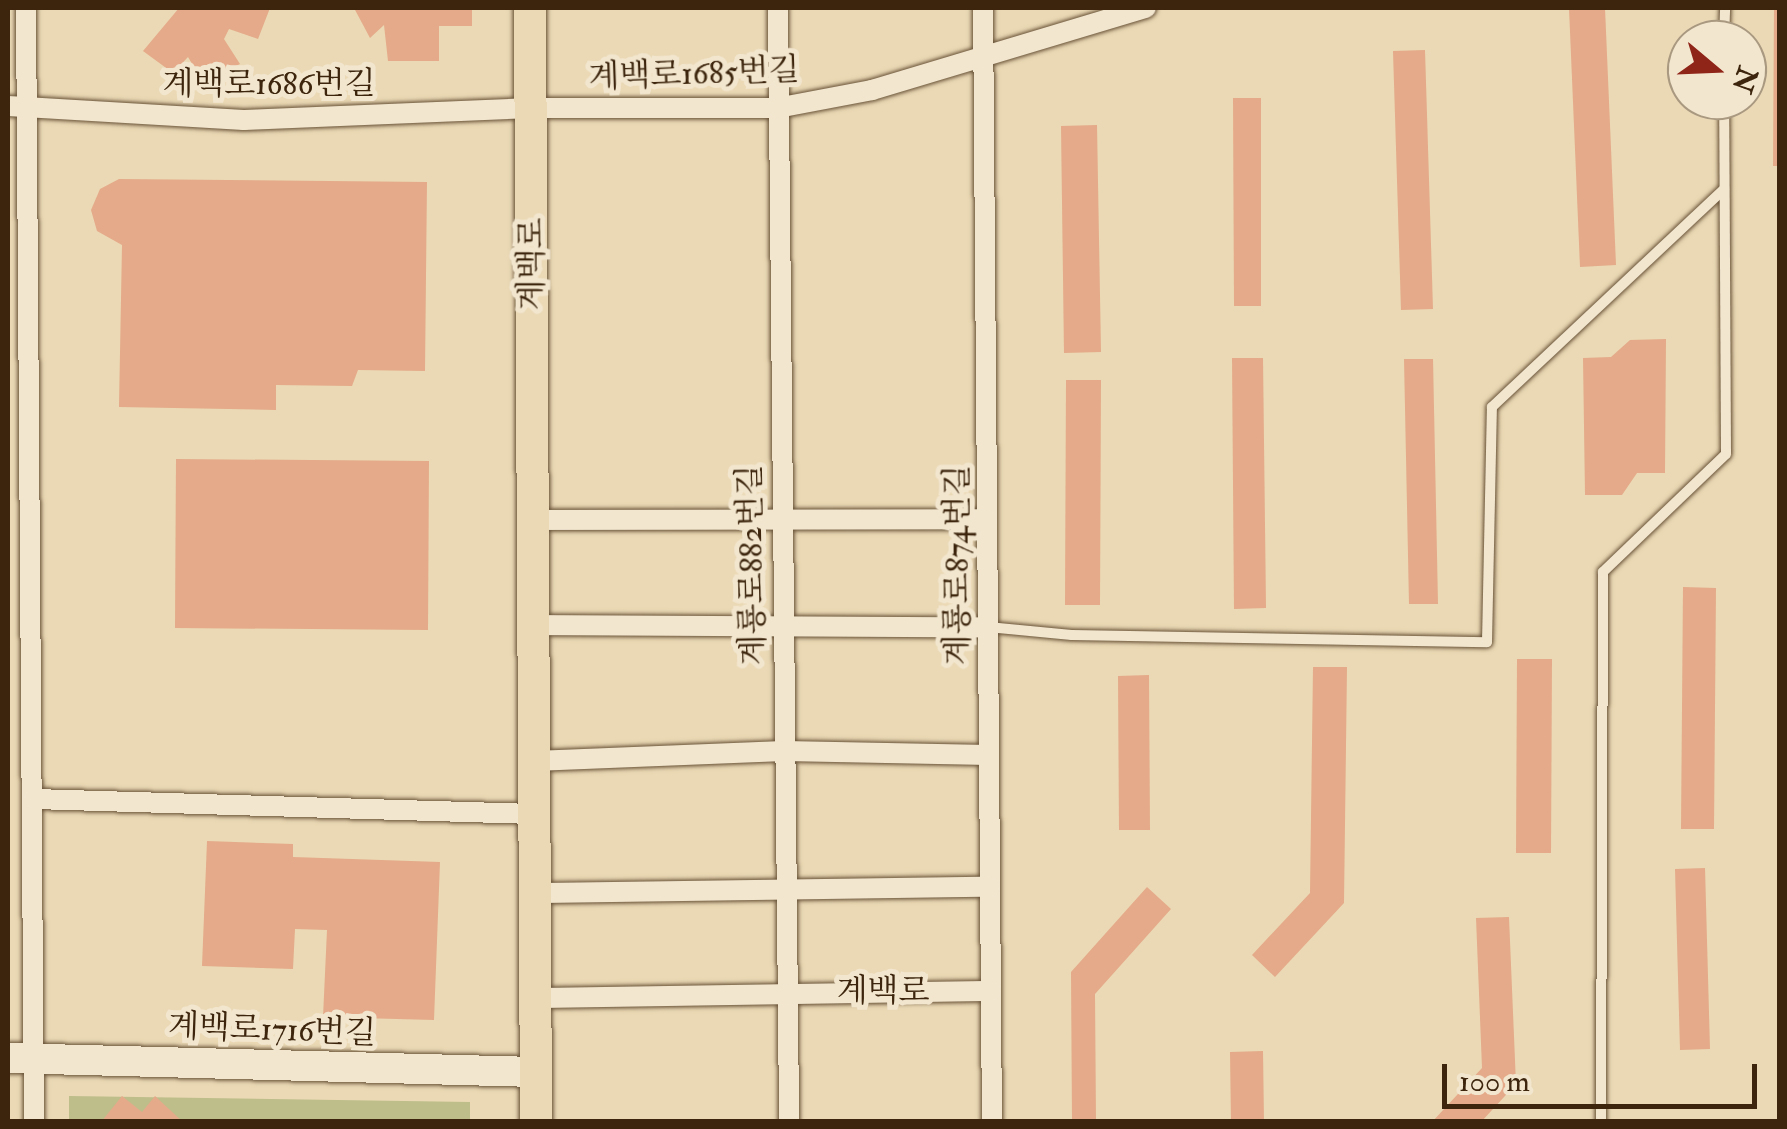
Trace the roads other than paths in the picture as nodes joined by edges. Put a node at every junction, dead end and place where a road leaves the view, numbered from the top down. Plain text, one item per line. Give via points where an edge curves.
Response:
1 (26, 8) edge
2 (530, 8) edge
3 (778, 8) edge
4 (983, 8) edge
5 (1146, 8) edge
6 (983, 53) junction
7 (8, 106) edge
8 (531, 108) junction
9 (777, 108) junction
10 (32, 109) junction
11 (1724, 120) edge
12 (1724, 189) junction
13 (18, 410) edge
14 (988, 519) junction
15 (533, 520) junction
16 (782, 522) junction
17 (534, 625) junction
18 (783, 626) junction
19 (988, 627) junction
20 (784, 751) junction
21 (989, 755) junction
22 (534, 761) junction
23 (34, 799) junction
24 (534, 814) junction
25 (990, 887) junction
26 (786, 889) junction
27 (534, 893) junction
28 (991, 991) junction
29 (788, 992) junction
30 (535, 998) junction
31 (20, 1058) edge
32 (536, 1072) junction
33 (34, 1122) edge
34 (536, 1122) edge
35 (789, 1122) edge
36 (992, 1122) edge
37 (1601, 1122) edge

1 - 10 street
2 - 8 main road, 계백로
3 - 9 street, 계룡로882번길
4 - 6 street, 계룡로874번길
5 - 6 street, 계백로1685번길
6 - 9 street, 계백로1685번길 via 872,90
6 - 14 street, 계룡로874번길
7 - 10 street, 계백로1686번길
8 - 9 street, 계백로1685번길
8 - 10 street, 계백로1686번길 via 244,120
8 - 15 main road, 계백로
9 - 16 street, 계룡로882번길
10 - 13 street
11 - 12 lane
12 - 19 lane via 1492,407 1487,642 1072,635
12 - 37 lane via 1726,454 1603,572
13 - 23 street
14 - 16 street
14 - 19 street, 계룡로874번길
15 - 16 street
15 - 17 main road, 계백로
16 - 18 street, 계룡로882번길
17 - 18 street
17 - 22 main road, 계백로
18 - 19 street
18 - 20 street, 계룡로882번길
19 - 21 street, 계룡로874번길
20 - 21 street
20 - 22 street
20 - 26 street, 계룡로882번길
21 - 25 street, 계룡로874번길
22 - 24 main road, 계백로
23 - 24 street
23 - 31 street
24 - 27 main road, 계백로
25 - 26 street
25 - 28 street, 계룡로874번길
26 - 27 street
26 - 29 street, 계룡로882번길
27 - 30 main road, 계백로
28 - 29 street, 계백로
28 - 36 street, 계룡로874번길
29 - 30 street, 계백로
29 - 35 street, 계룡로882번길
30 - 32 main road, 계백로
31 - 32 main road, 계백로1716번길
31 - 33 street
32 - 34 main road, 계백로

